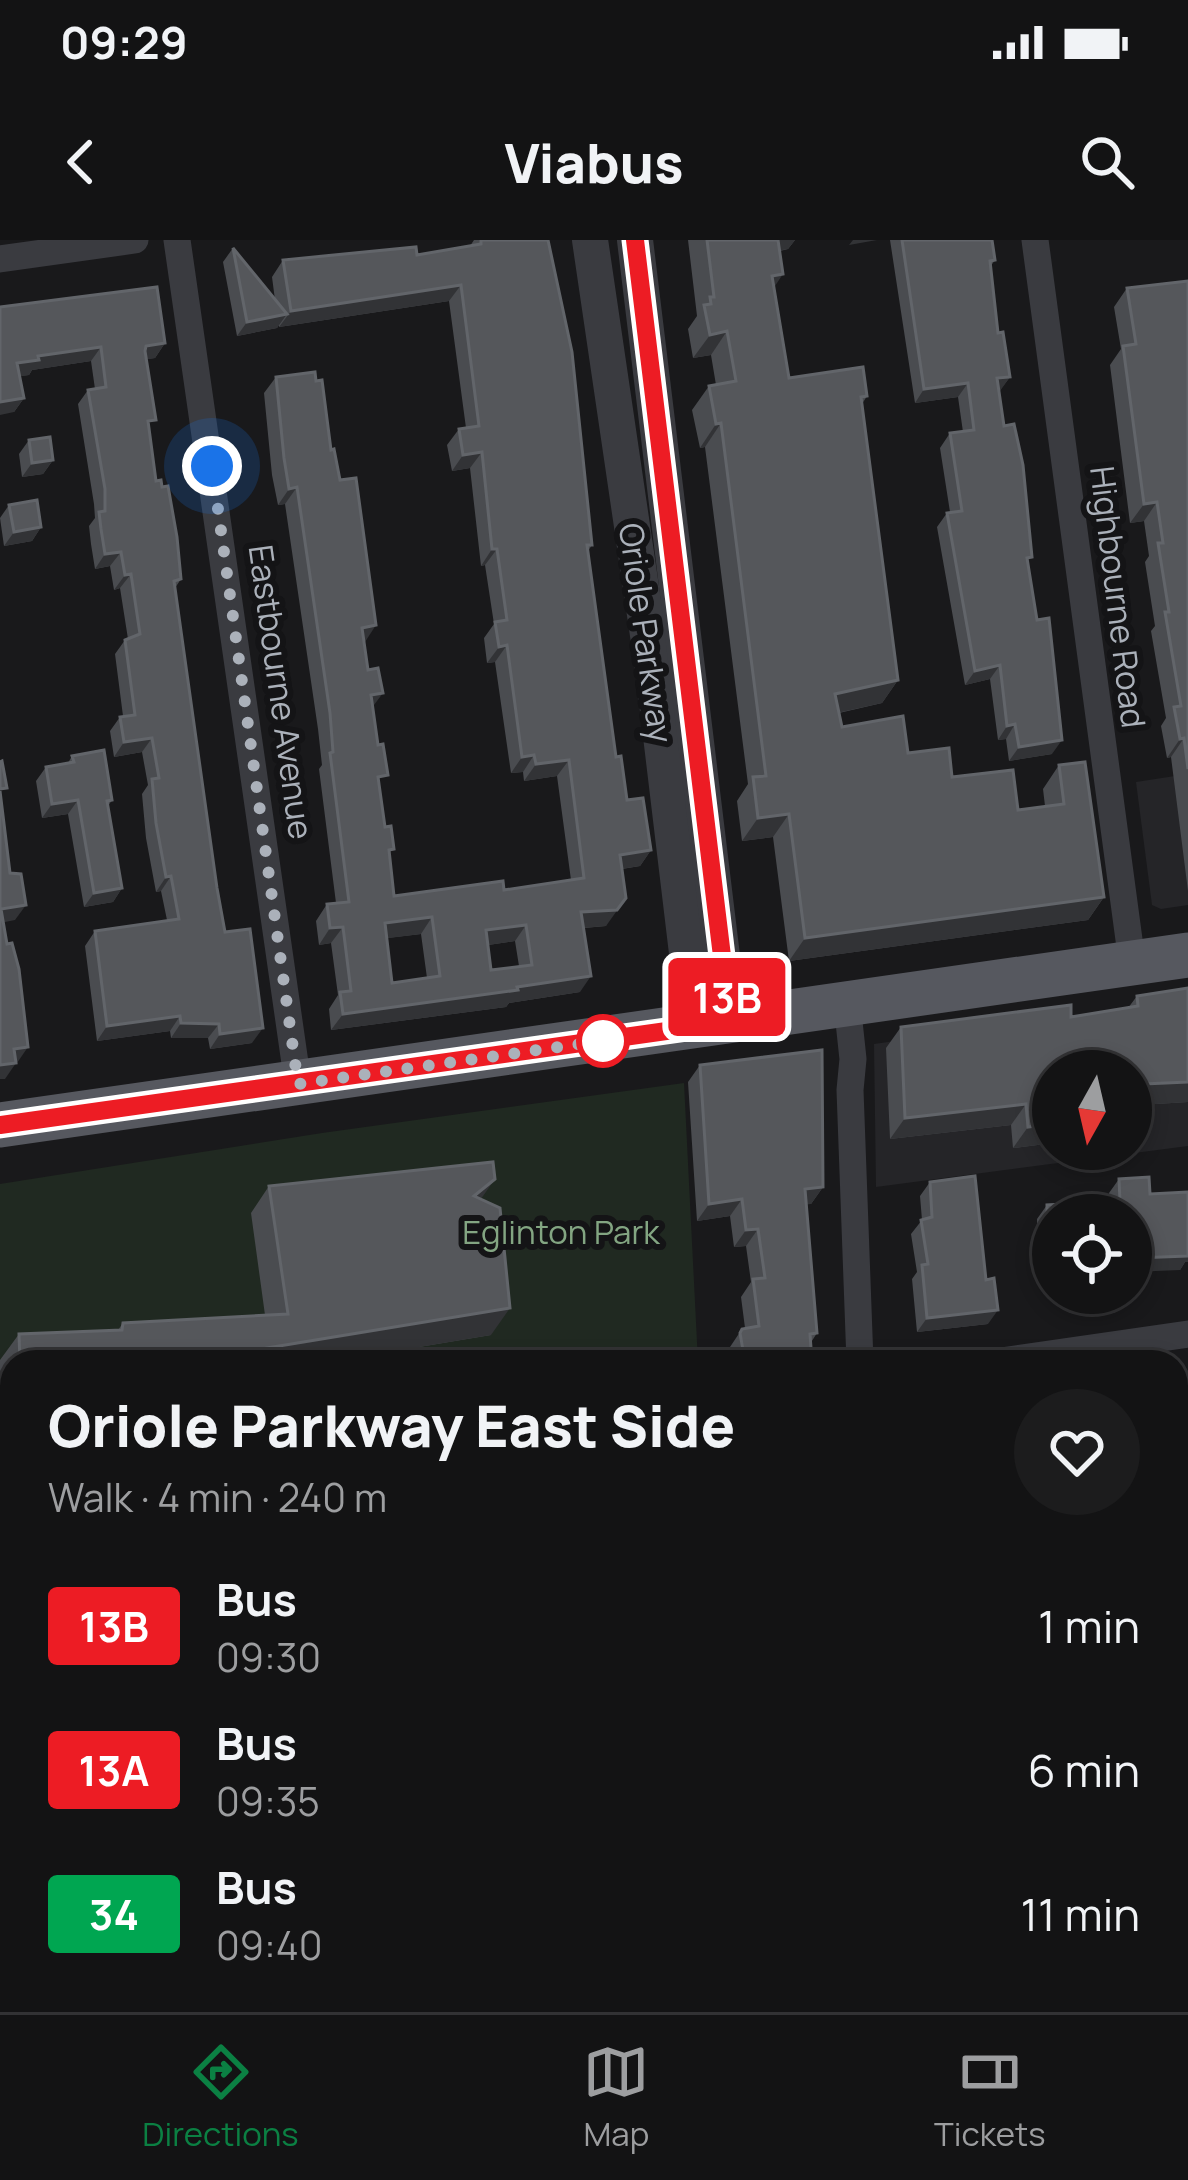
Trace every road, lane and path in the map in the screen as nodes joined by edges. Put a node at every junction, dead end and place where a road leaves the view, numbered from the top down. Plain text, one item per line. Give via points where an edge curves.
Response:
1 (135, 240) edge
2 (178, 240) edge
3 (590, 240) edge
4 (635, 240) edge
5 (1035, 240) edge
6 (0, 259) edge
7 (700, 925) junction
8 (1188, 955) edge
9 (1132, 962) junction
10 (847, 1004) junction
11 (713, 1025) junction
12 (298, 1084) junction
13 (0, 1125) edge
14 (1188, 1334) edge
15 (860, 1350) edge
16 (1077, 1350) edge

1 - 6 street
2 - 12 street, Eastbourne Avenue
3 - 7 street, Oriole Parkway
4 - 7 street, Oriole Parkway
5 - 9 street, Highbourne Road
7 - 11 street, Oriole Parkway
8 - 9 main road
9 - 10 main road
10 - 11 main road
10 - 15 street
11 - 12 main road
12 - 13 main road
14 - 16 street

